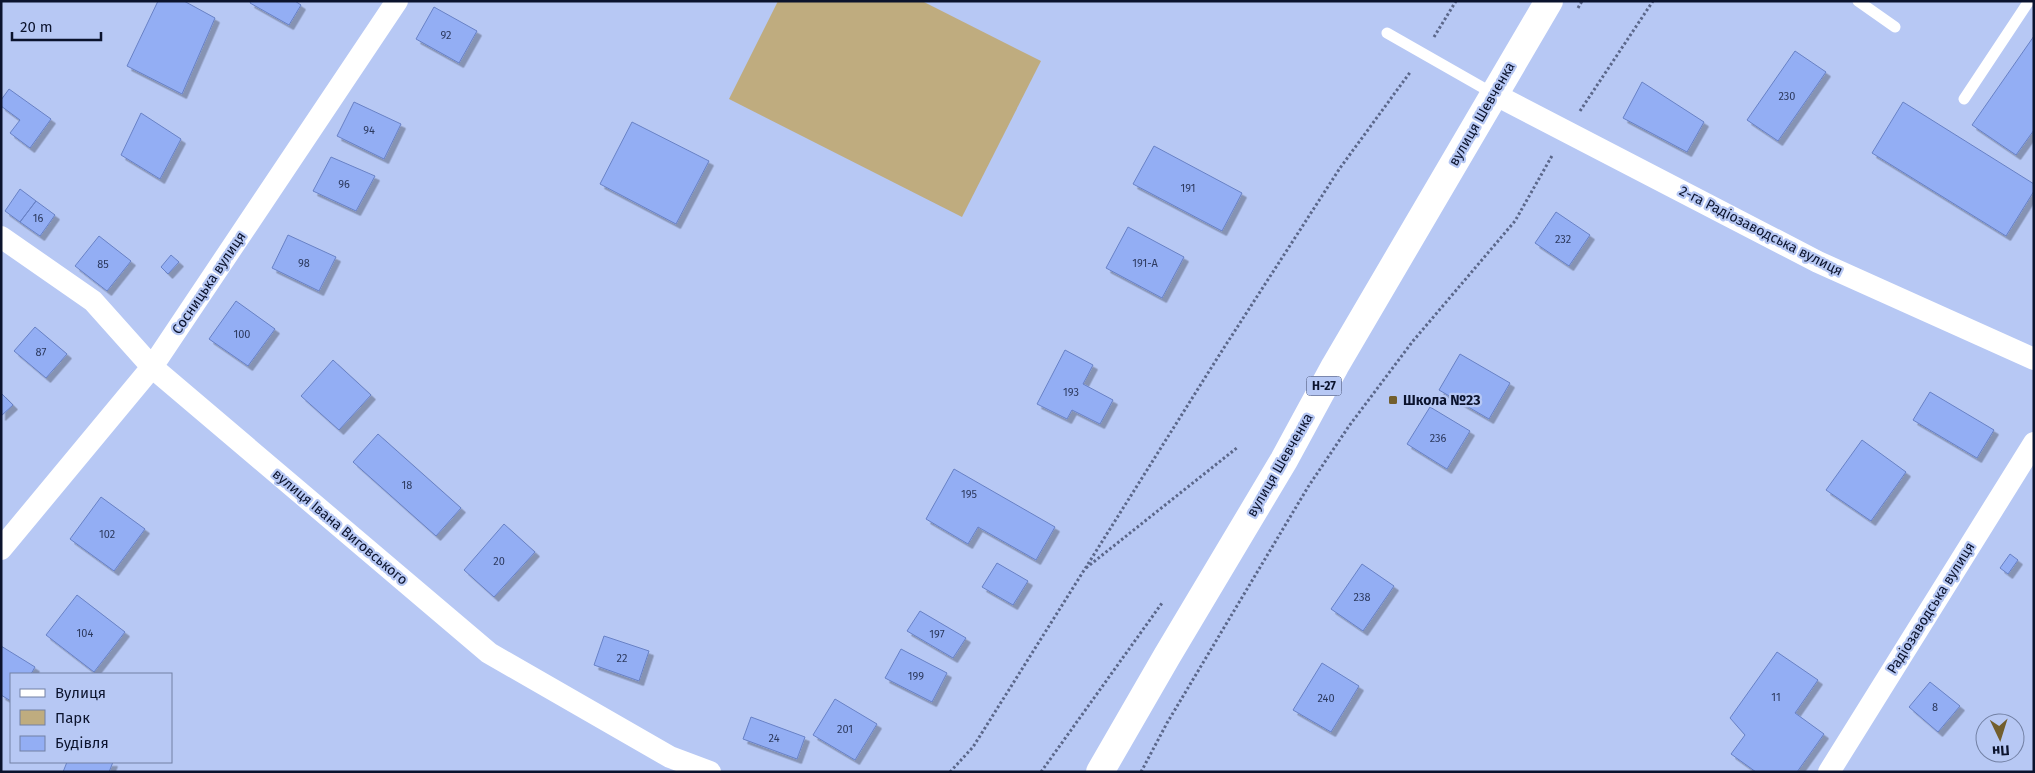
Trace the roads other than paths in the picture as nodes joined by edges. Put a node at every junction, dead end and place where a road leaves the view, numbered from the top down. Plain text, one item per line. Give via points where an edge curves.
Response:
1 (397, 1) edge
2 (1549, 1) edge
3 (1858, 1) edge
4 (2029, 1) edge
5 (1895, 27) dead end
6 (1387, 33) dead end
7 (1494, 94) junction
8 (1964, 99) dead end
9 (1, 237) edge
10 (2034, 358) edge
11 (152, 367) junction
12 (2034, 443) edge
13 (1, 550) edge
14 (710, 772) edge
15 (1100, 772) edge
16 (1829, 772) edge

1 - 11 street, Сосницька вулиця
2 - 7 main road, вулиця Шевченка / Н-27
3 - 5 lane
4 - 8 lane
6 - 7 lane
7 - 10 street, 2-га Радіозаводська вулиця via 1818,262
7 - 15 main road, вулиця Шевченка / Н-27
9 - 11 street, вулиця Івана Виговського via 93,301
11 - 13 street, Сосницька вулиця
11 - 14 street, вулиця Івана Виговського via 489,652 670,757
12 - 16 street, Радіозаводська вулиця

